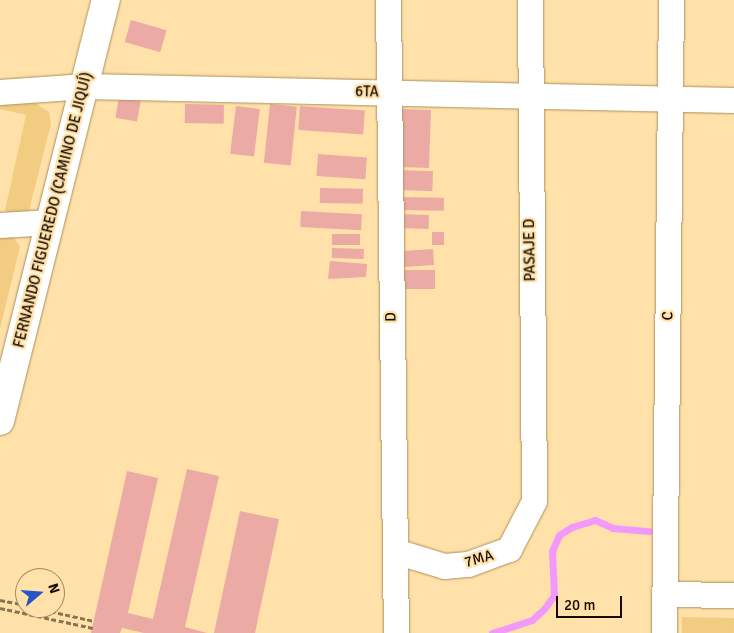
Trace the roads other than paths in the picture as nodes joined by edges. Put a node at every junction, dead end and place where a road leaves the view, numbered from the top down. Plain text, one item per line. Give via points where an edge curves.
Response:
1 (106, 0) edge
2 (388, 0) edge
3 (530, 0) edge
4 (672, 0) edge
5 (85, 86) junction
6 (0, 92) edge
7 (387, 92) junction
8 (528, 96) junction
9 (670, 98) junction
10 (734, 100) edge
11 (50, 222) junction
12 (0, 224) edge
13 (0, 421) edge
14 (534, 501) joint
15 (395, 551) junction
16 (664, 594) junction
17 (734, 595) edge
18 (396, 633) edge
19 (664, 633) edge

1 - 5 street, FERNANDO FIGUEREDO (CAMINO DE JIQUÍ)
2 - 7 street, D
3 - 8 street, PASAJE D
4 - 9 street, C
5 - 6 street, 6TA
5 - 7 street, 6TA
5 - 11 street, FERNANDO FIGUEREDO (CAMINO DE JIQUÍ)
7 - 8 street, 6TA
7 - 15 street, D
8 - 9 street, 6TA
8 - 14 street, PASAJE D
9 - 10 street, 6TA
9 - 16 street, C
11 - 12 street
11 - 13 street, FERNANDO FIGUEREDO (CAMINO DE JIQUÍ)
14 - 15 street, 7MA via 510,549 468,564 444,566
15 - 18 street, D
16 - 17 street
16 - 19 street, C

